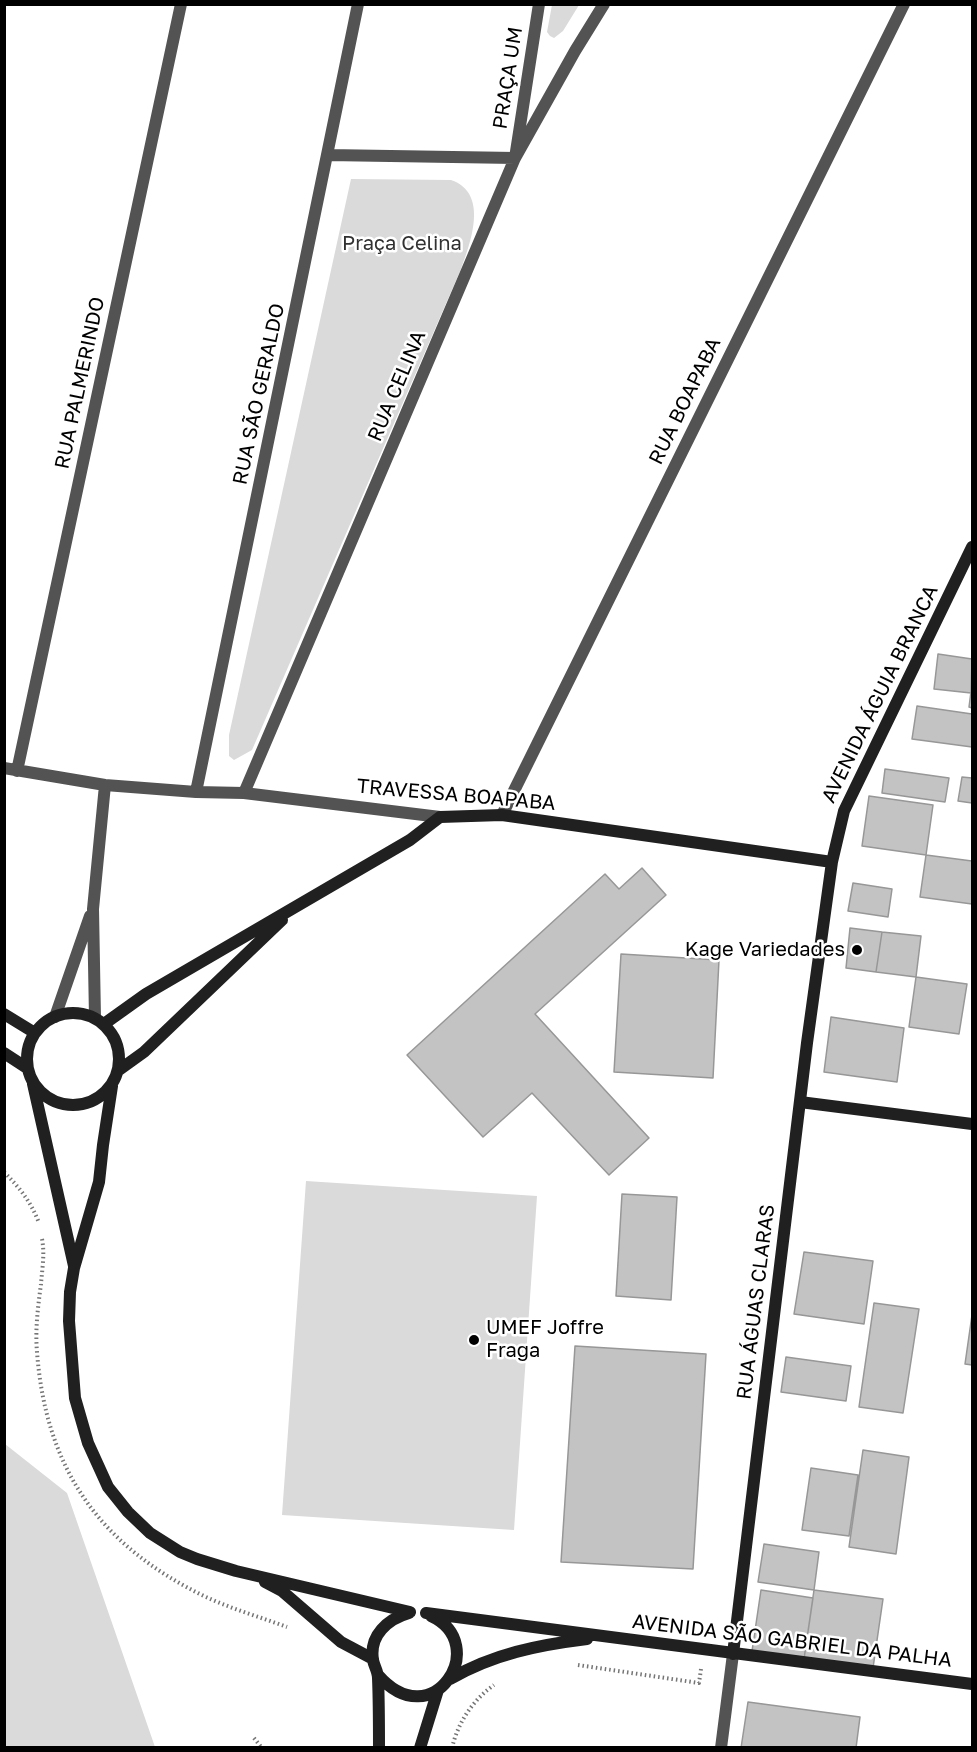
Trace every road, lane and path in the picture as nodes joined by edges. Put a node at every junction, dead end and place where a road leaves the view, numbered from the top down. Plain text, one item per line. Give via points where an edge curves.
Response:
1 (181, 4) edge
2 (358, 4) edge
3 (539, 4) edge
4 (604, 4) edge
5 (904, 4) edge
6 (328, 155) junction
7 (515, 158) junction
8 (972, 547) edge
9 (4, 768) edge
10 (17, 771) junction
11 (105, 785) junction
12 (196, 792) junction
13 (244, 793) junction
14 (502, 814) junction
15 (440, 817) junction
16 (832, 862) junction
17 (296, 907) junction
18 (93, 909) junction
19 (4, 1014) edge
20 (55, 1017) junction
21 (100, 1021) junction
22 (35, 1033) junction
23 (4, 1053) edge
24 (27, 1068) junction
25 (119, 1070) junction
26 (33, 1083) junction
27 (112, 1086) junction
28 (800, 1102) junction
29 (972, 1124) edge
30 (4, 1172) edge
31 (43, 1264) dead end
32 (74, 1268) junction
33 (236, 1571) junction
34 (410, 1612) junction
35 (426, 1613) junction
36 (606, 1637) junction
37 (703, 1650) junction
38 (733, 1654) junction
39 (373, 1659) junction
40 (568, 1664) dead end
41 (378, 1675) junction
42 (450, 1679) junction
43 (496, 1684) dead end
44 (972, 1684) edge
45 (438, 1690) junction
46 (254, 1738) dead end
47 (262, 1748) edge
48 (379, 1748) edge
49 (420, 1748) edge
50 (452, 1748) edge
51 (721, 1748) edge

1 - 10 street, RUA PALMERINDO
2 - 6 street, RUA SÃO GERALDO
3 - 7 street, PRAÇA UM
4 - 7 street, RUA CELINA
5 - 14 street, RUA BOAPABA
6 - 7 street
6 - 12 street, RUA SÃO GERALDO
7 - 13 street, RUA CELINA
8 - 16 main road, AVENIDA ÁGUIA BRANCA via 844,811
9 - 10 street, TRAVESSA BOAPABA
10 - 11 street, TRAVESSA BOAPABA
11 - 12 street, TRAVESSA BOAPABA
11 - 18 street
12 - 13 street, TRAVESSA BOAPABA
13 - 15 street, TRAVESSA BOAPABA
14 - 15 main road, TRAVESSA BOAPABA
14 - 16 main road, TRAVESSA BOAPABA
15 - 17 main road via 411,840
16 - 28 main road, RUA ÁGUAS CLARAS
17 - 21 main road
17 - 25 main road via 144,1052
18 - 20 street
18 - 21 street
19 - 22 main road
20 - 21 main road via 82,1014
20 - 22 main road
21 - 25 main road via 115,1037 120,1053
22 - 24 main road via 27,1049
23 - 24 main road
24 - 26 main road
25 - 27 main road
26 - 27 main road via 45,1097 62,1105 81,1106 99,1099
26 - 32 main road
27 - 32 main road via 99,1182
28 - 29 main road
28 - 38 main road, RUA ÁGUAS CLARAS
30 - 31 path via 32,1206 43,1244
32 - 33 main road via 69,1321 75,1398 88,1443 108,1487 150,1533 180,1552
33 - 34 main road
33 - 39 main road via 282,1591 341,1642
34 - 35 main road
34 - 39 main road via 394,1617 382,1628 374,1642
35 - 36 main road, AVENIDA SÃO GABRIEL DA PALHA
35 - 42 main road via 441,1620 452,1632 457,1664
36 - 37 main road, AVENIDA SÃO GABRIEL DA PALHA
36 - 42 main road, AVENIDA SÃO GABRIEL DA PALHA via 532,1647 470,1667
37 - 38 main road, AVENIDA SÃO GABRIEL DA PALHA
37 - 40 path via 699,1683
38 - 44 main road, AVENIDA SÃO GABRIEL DA PALHA
38 - 51 street, RUA ÁGUAS CLARAS
39 - 41 main road
41 - 45 main road via 404,1695 421,1696
41 - 48 main road
42 - 45 main road
43 - 50 path via 474,1703
45 - 49 main road
46 - 47 path

